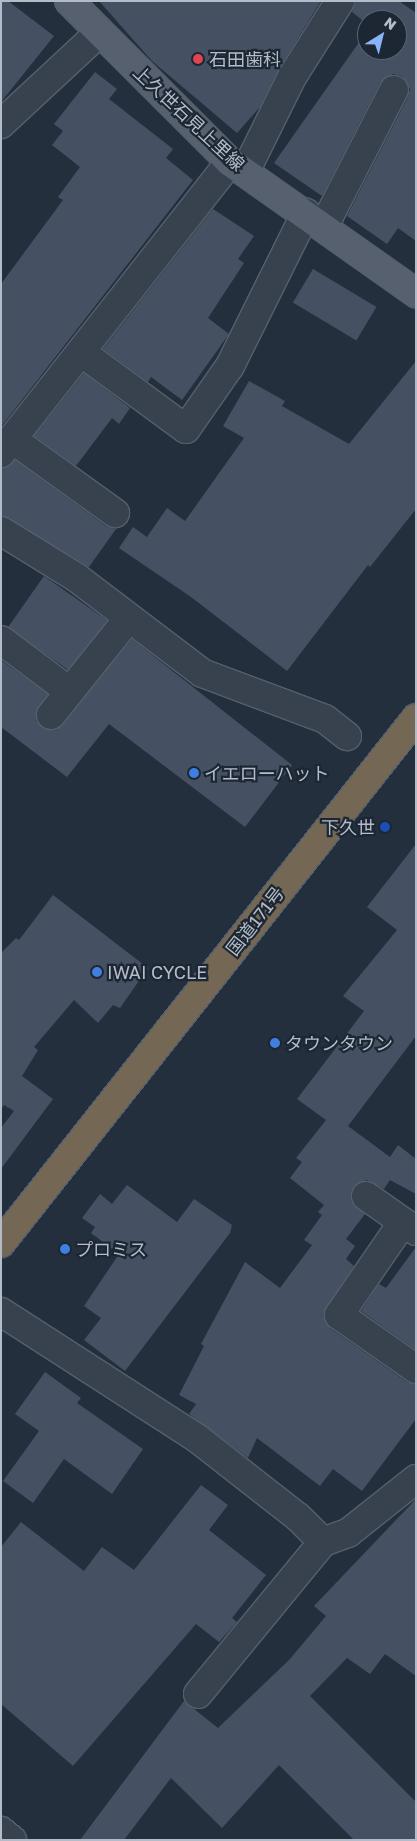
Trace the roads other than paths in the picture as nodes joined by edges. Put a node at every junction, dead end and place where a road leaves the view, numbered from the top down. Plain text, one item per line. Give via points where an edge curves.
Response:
1 (69, 1) edge
2 (340, 1) edge
3 (100, 32) junction
4 (394, 90) dead end
5 (1, 124) edge
6 (237, 167) junction
7 (315, 219) junction
8 (416, 292) edge
9 (81, 352) junction
10 (7, 446) edge
11 (115, 514) dead end
12 (1, 531) edge
13 (120, 629) dead end
14 (1, 640) edge
15 (69, 691) junction
16 (51, 715) dead end
17 (416, 718) edge
18 (347, 736) dead end
19 (366, 1196) dead end
20 (410, 1226) edge
21 (1, 1243) edge
22 (1, 1312) edge
23 (416, 1369) edge
24 (416, 1479) edge
25 (323, 1542) junction
26 (198, 1694) dead end
27 (1, 1831) edge
28 (12, 1840) edge

1 - 3 main road, 上久世石見上里線
2 - 6 street
3 - 5 street
3 - 6 main road, 上久世石見上里線
4 - 7 street
6 - 7 main road, 上久世石見上里線
6 - 9 street
7 - 8 main road, 上久世石見上里線
7 - 9 street via 230,366 186,429
9 - 10 street
10 - 11 street
12 - 18 street via 77,578 202,673 325,719
13 - 15 street
14 - 15 street
15 - 16 street
17 - 21 highway, 国道171号
19 - 20 street
20 - 23 street via 339,1314
22 - 25 street via 198,1439 298,1517
24 - 25 street via 348,1533
25 - 26 street
27 - 28 street

